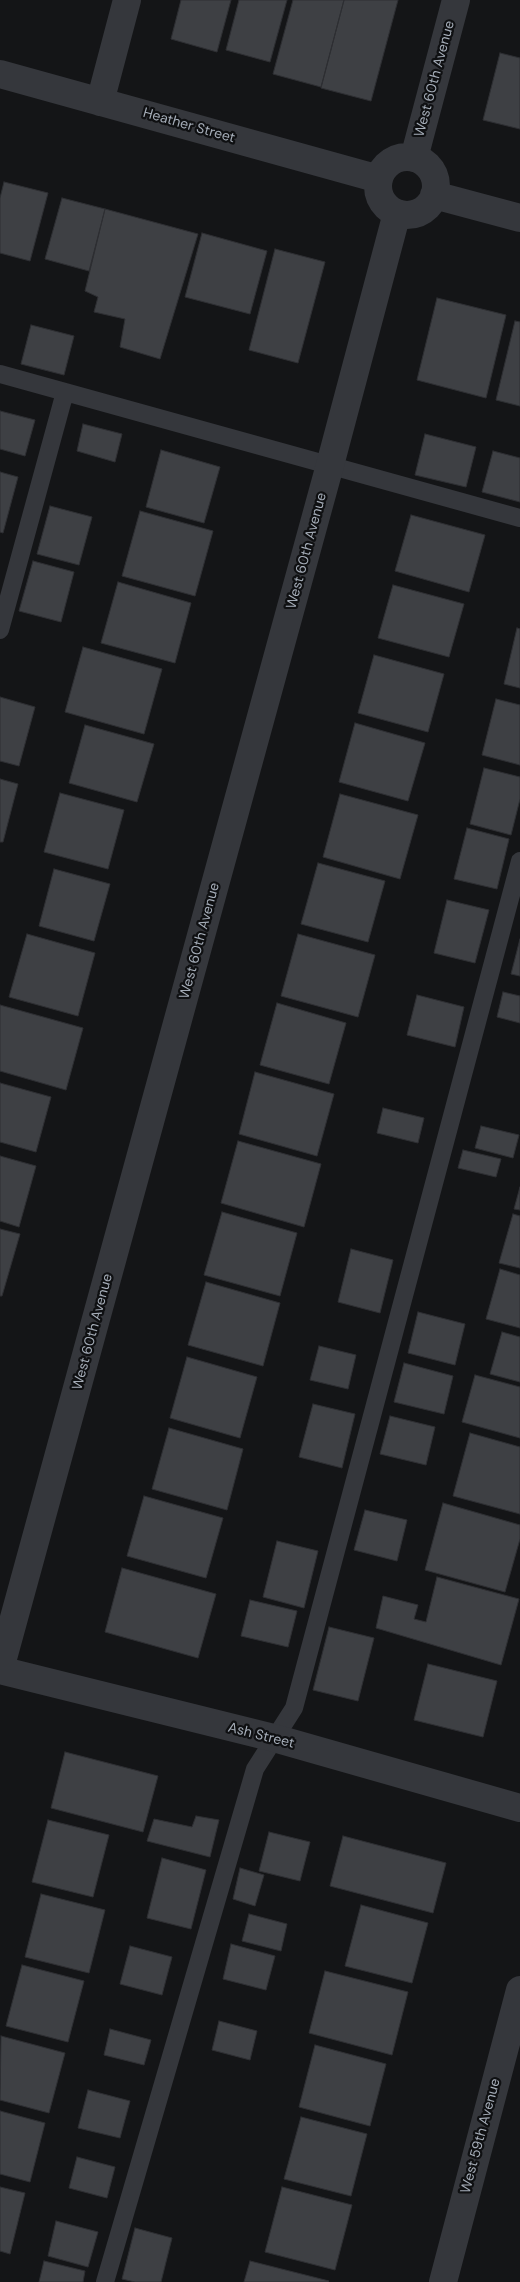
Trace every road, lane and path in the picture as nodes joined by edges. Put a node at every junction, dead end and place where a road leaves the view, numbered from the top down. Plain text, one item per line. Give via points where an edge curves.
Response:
1 (127, 0) edge
2 (456, 0) edge
3 (0, 74) edge
4 (100, 102) junction
5 (414, 158) junction
6 (379, 179) junction
7 (434, 195) junction
8 (397, 213) junction
9 (520, 218) edge
10 (0, 374) edge
11 (65, 392) junction
12 (330, 465) junction
13 (520, 518) edge
14 (0, 630) edge
15 (520, 861) edge
16 (0, 1669) edge
17 (274, 1738) junction
18 (520, 1808) edge
19 (520, 1990) edge
20 (105, 2282) edge
21 (443, 2282) edge

1 - 4 street
2 - 5 street, West 60th Avenue
3 - 4 street, Heather Street
4 - 6 street, Heather Street
5 - 6 street via 396,159 382,171
5 - 7 street via 423,162 434,176
6 - 8 street via 383,204
7 - 8 street via 423,210 406,215
7 - 9 street
8 - 12 street, West 60th Avenue
10 - 11 lane
11 - 12 lane
11 - 14 lane
12 - 13 lane
12 - 16 street, West 60th Avenue
15 - 17 lane via 294,1708
16 - 17 street, Ash Street
17 - 18 street, Ash Street
17 - 20 lane via 255,1769
19 - 21 street, West 59th Avenue

